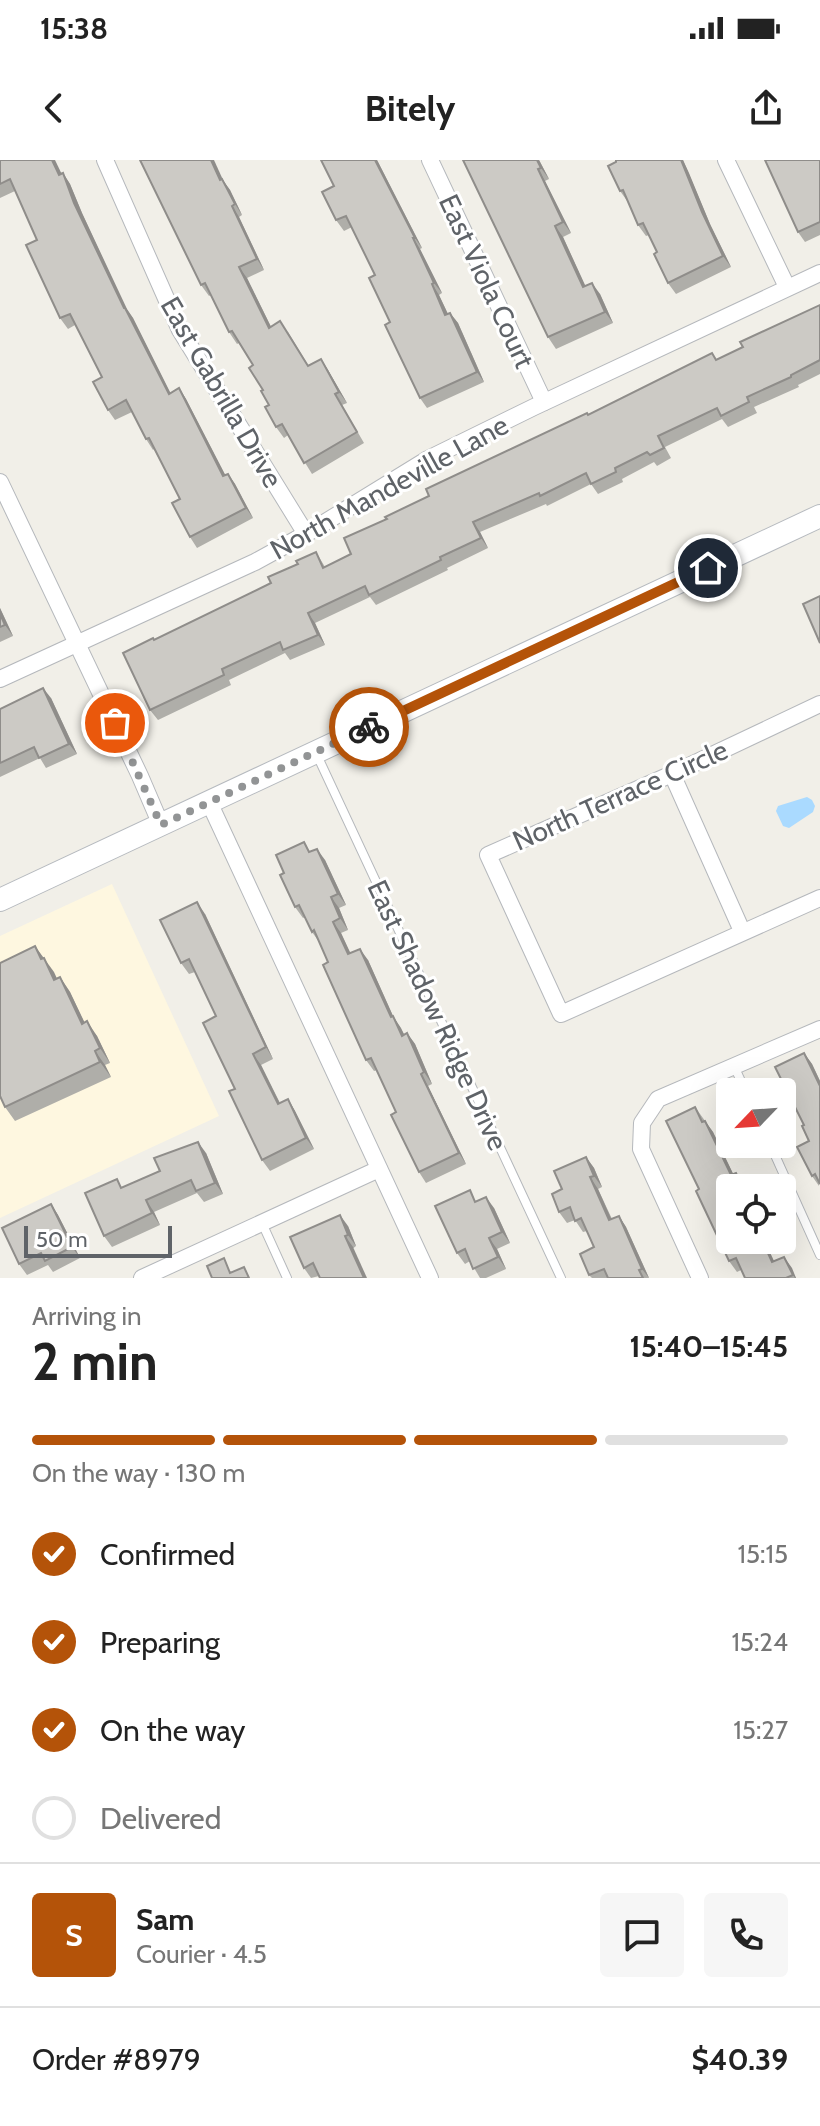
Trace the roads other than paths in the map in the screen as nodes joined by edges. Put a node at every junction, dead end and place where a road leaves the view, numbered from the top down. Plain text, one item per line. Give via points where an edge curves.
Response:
1 (105, 160) edge
2 (430, 160) edge
3 (726, 160) edge
4 (820, 273) edge
5 (787, 287) junction
6 (544, 402) junction
7 (0, 482) edge
8 (820, 516) edge
9 (306, 534) junction
10 (77, 643) junction
11 (0, 679) edge
12 (820, 704) edge
13 (316, 752) junction
14 (672, 774) junction
15 (209, 802) junction
16 (161, 825) junction
17 (820, 898) edge
18 (0, 900) edge
19 (742, 931) junction
20 (820, 1029) edge
21 (734, 1066) junction
22 (740, 1078) edge
23 (776, 1158) edge
24 (379, 1169) junction
25 (262, 1223) junction
26 (820, 1255) edge
27 (153, 1276) edge
28 (287, 1278) edge
29 (430, 1278) edge
30 (561, 1278) edge
31 (700, 1278) edge

1 - 9 street, East Gabrilla Drive via 180,330
2 - 6 street, East Viola Court
3 - 5 street
4 - 5 street, North Mandeville Lane
5 - 6 street, North Mandeville Lane
6 - 9 street, North Mandeville Lane via 428,459
7 - 10 street
8 - 13 main road
9 - 10 street, North Mandeville Lane
10 - 11 street, North Mandeville Lane
10 - 16 street
12 - 14 street, North Terrace Circle
13 - 15 main road
13 - 30 lane, East Shadow Ridge Drive
14 - 19 street
14 - 19 street, North Terrace Circle via 488,855 561,1014
15 - 16 main road
15 - 24 street
16 - 18 main road
17 - 19 street, North Terrace Circle
20 - 21 street
21 - 22 lane
21 - 31 street via 658,1099 642,1123 641,1149
23 - 26 lane
24 - 25 street
24 - 29 street
25 - 27 street
25 - 28 lane

